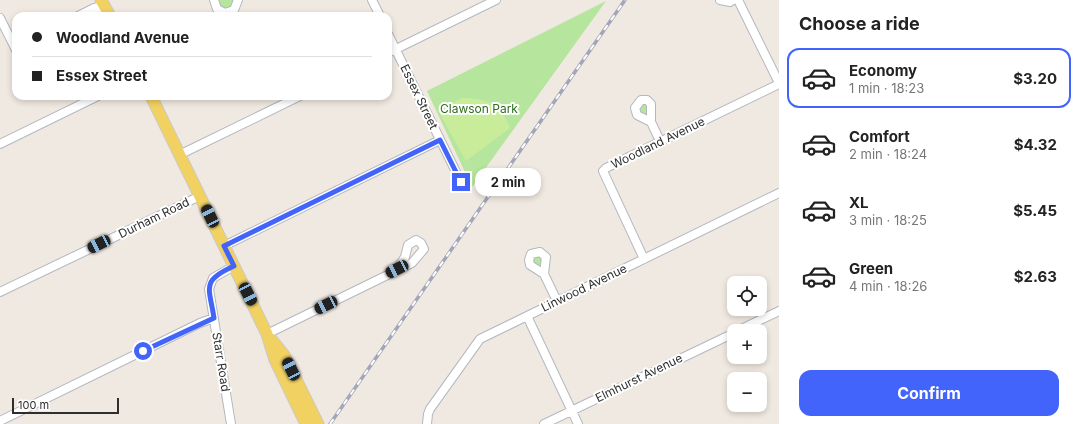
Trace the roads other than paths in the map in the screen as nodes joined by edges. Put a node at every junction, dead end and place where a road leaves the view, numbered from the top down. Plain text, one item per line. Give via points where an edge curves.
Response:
1 (214, 0) edge
2 (238, 0) edge
3 (372, 0) edge
4 (496, 0) edge
5 (720, 0) edge
6 (733, 0) edge
7 (738, 0) edge
8 (103, 3) edge
9 (86, 12) edge
10 (95, 12) edge
11 (108, 12) edge
12 (223, 12) edge
13 (228, 12) edge
14 (378, 12) edge
15 (0, 18) edge
16 (12, 42) edge
17 (392, 51) edge
18 (779, 83) edge
19 (90, 100) edge
20 (153, 100) edge
21 (292, 100) edge
22 (651, 122) dead end
23 (440, 140) junction
24 (660, 142) junction
25 (0, 144) edge
26 (179, 155) junction
27 (461, 182) dead end
28 (779, 193) edge
29 (200, 196) junction
30 (224, 246) junction
31 (644, 259) junction
32 (234, 266) junction
33 (397, 269) dead end
34 (544, 274) dead end
35 (0, 292) edge
36 (557, 301) junction
37 (779, 311) edge
38 (527, 316) junction
39 (214, 318) junction
40 (752, 324) edge
41 (267, 334) junction
42 (727, 335) edge
43 (572, 411) junction
44 (0, 421) edge
45 (231, 424) edge
46 (306, 424) edge
47 (318, 424) edge
48 (427, 424) edge
49 (544, 424) edge
50 (578, 424) edge

1 - 12 street via 217,9
2 - 13 street via 234,10
3 - 14 street
4 - 17 street
5 - 6 street
7 - 18 street
8 - 9 street
8 - 10 street
8 - 11 main road
15 - 16 street
17 - 23 street, Essex Street
18 - 24 street, Woodland Avenue
19 - 25 street
20 - 26 main road
21 - 26 street
22 - 24 street
23 - 27 street, Essex Street
23 - 30 street
24 - 31 street, Woodland Avenue via 603,171
26 - 29 main road
28 - 31 street, Linwood Avenue
29 - 30 main road
29 - 35 street, Durham Road
30 - 32 main road
31 - 36 street, Linwood Avenue
32 - 39 street, Starr Road via 217,274 211,281 209,289
32 - 41 main road
33 - 41 street
34 - 36 street
36 - 38 street, Linwood Avenue
37 - 40 street
38 - 43 street
38 - 48 street, Linwood Avenue via 477,341 430,409
39 - 44 street
39 - 45 street, Starr Road
41 - 46 main road via 275,360
41 - 47 main road via 284,356
42 - 43 street, Elmhurst Avenue
43 - 49 street, Elmhurst Avenue
43 - 50 street

